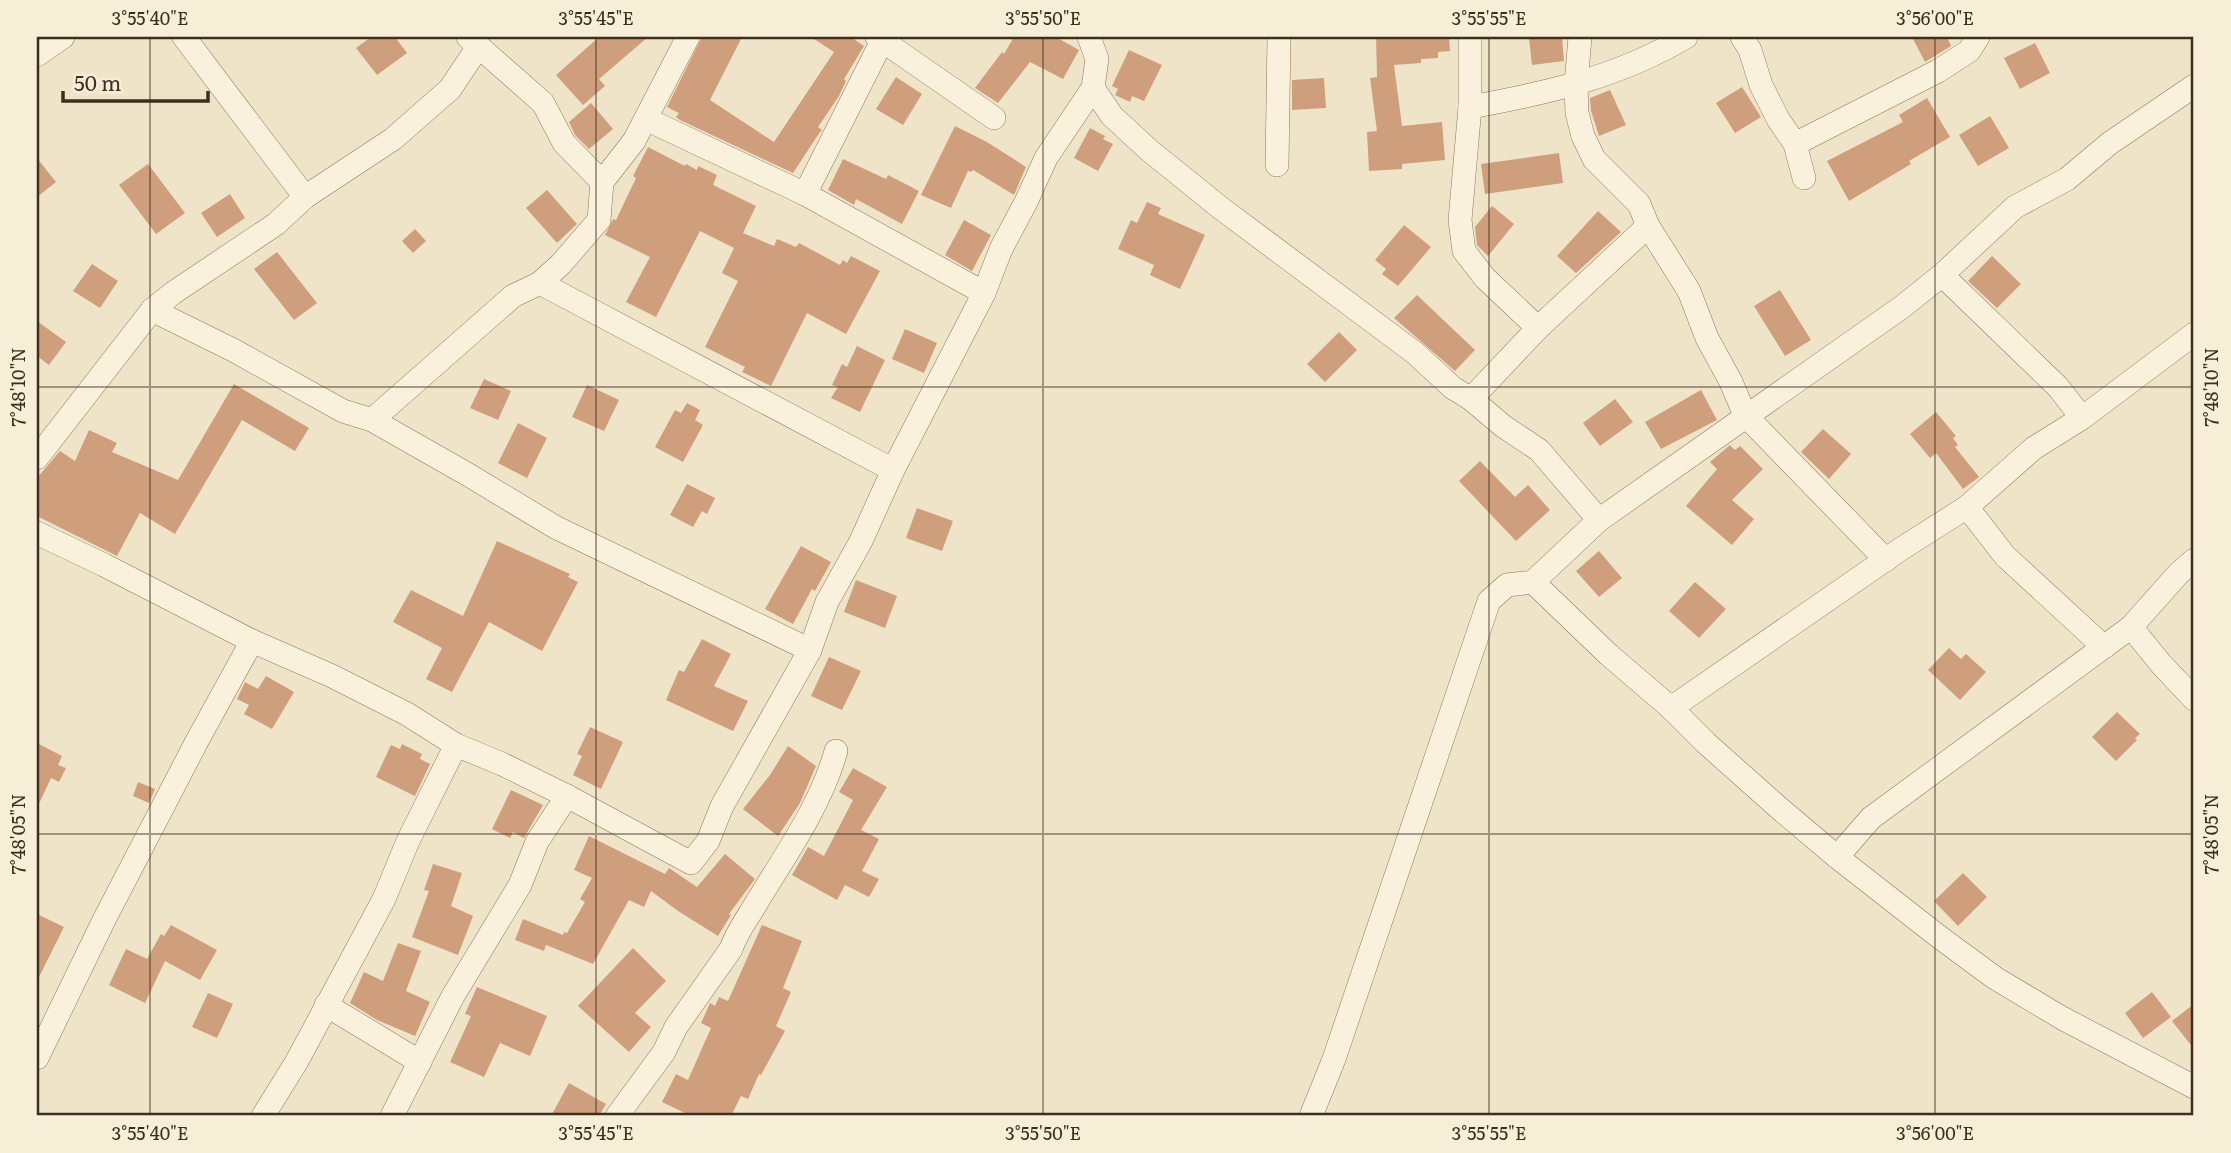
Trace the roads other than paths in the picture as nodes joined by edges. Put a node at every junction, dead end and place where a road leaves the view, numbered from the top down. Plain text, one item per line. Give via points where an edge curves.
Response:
1 (63, 37) edge
2 (184, 37) edge
3 (688, 37) edge
4 (1089, 37) edge
5 (1279, 37) edge
6 (1470, 37) edge
7 (1580, 37) edge
8 (1686, 37) edge
9 (1742, 37) edge
10 (1978, 37) edge
11 (879, 39) edge
12 (473, 42) edge
13 (37, 55) edge
14 (1576, 85) junction
15 (2194, 86) edge
16 (1093, 88) junction
17 (1470, 107) junction
18 (994, 118) dead end
19 (646, 119) junction
20 (1794, 144) junction
21 (1277, 165) dead end
22 (1804, 178) dead end
23 (602, 182) junction
24 (805, 194) junction
25 (306, 197) junction
26 (1648, 226) junction
27 (1942, 275) junction
28 (540, 283) junction
29 (984, 293) junction
30 (152, 310) junction
31 (1538, 328) junction
32 (2194, 334) edge
33 (1471, 398) junction
34 (1745, 415) junction
35 (2082, 418) junction
36 (372, 421) junction
37 (37, 457) edge
38 (893, 470) junction
39 (1967, 507) junction
40 (1599, 520) junction
41 (37, 533) edge
42 (1886, 560) junction
43 (2194, 560) edge
44 (1533, 582) junction
45 (2131, 627) junction
46 (252, 641) junction
47 (2104, 647) junction
48 (810, 650) junction
49 (2194, 699) edge
50 (1671, 708) junction
51 (456, 744) junction
52 (836, 751) dead end
53 (567, 796) junction
54 (1837, 857) junction
55 (326, 1005) junction
56 (37, 1058) edge
57 (420, 1062) junction
58 (2194, 1087) edge
59 (263, 1116) edge
60 (392, 1116) edge
61 (617, 1116) edge
62 (1311, 1116) edge

1 - 13 street
2 - 25 street
3 - 19 street
4 - 16 street via 1097,59
5 - 21 street
6 - 17 street
7 - 14 street
8 - 14 street via 1624,68
9 - 20 street via 1761,85
10 - 20 street via 1969,51 1938,71
11 - 18 street
11 - 24 street
12 - 23 street via 543,103 564,143
12 - 25 street via 450,89 393,139
14 - 17 street
14 - 26 street via 1577,113 1594,159 1639,204
15 - 27 street via 2110,143 2067,179 2015,207
16 - 29 street via 1046,158
16 - 33 street via 1112,116 1150,151
17 - 31 street via 1460,220 1464,251 1485,278
19 - 23 street
19 - 24 street
20 - 22 street
23 - 28 street via 599,220
24 - 29 street
25 - 30 street via 276,224
26 - 31 street
26 - 34 street via 1689,291
27 - 34 street
27 - 35 street via 2058,387
28 - 36 street via 513,296
28 - 38 street
29 - 38 street
30 - 36 street via 343,411
30 - 37 street
31 - 33 street
32 - 35 street
33 - 40 street via 1539,450
34 - 40 street
34 - 42 street
35 - 39 street via 2034,449
36 - 48 street via 555,527
38 - 48 street via 827,603
39 - 42 street
39 - 47 street via 2005,556
40 - 44 street
41 - 46 street
42 - 50 street
43 - 45 street
44 - 50 street
44 - 62 street via 1507,585 1489,601
45 - 47 street
45 - 49 street
46 - 51 street via 332,676
46 - 56 street
47 - 54 street via 1871,818
48 - 53 street via 722,806 708,841 691,863
50 - 54 street
51 - 53 street
51 - 55 street via 384,898
52 - 61 street via 830,774 731,949
53 - 57 street via 537,842 520,885 453,996
54 - 58 street via 1995,978
55 - 57 street
55 - 59 street
57 - 60 street

